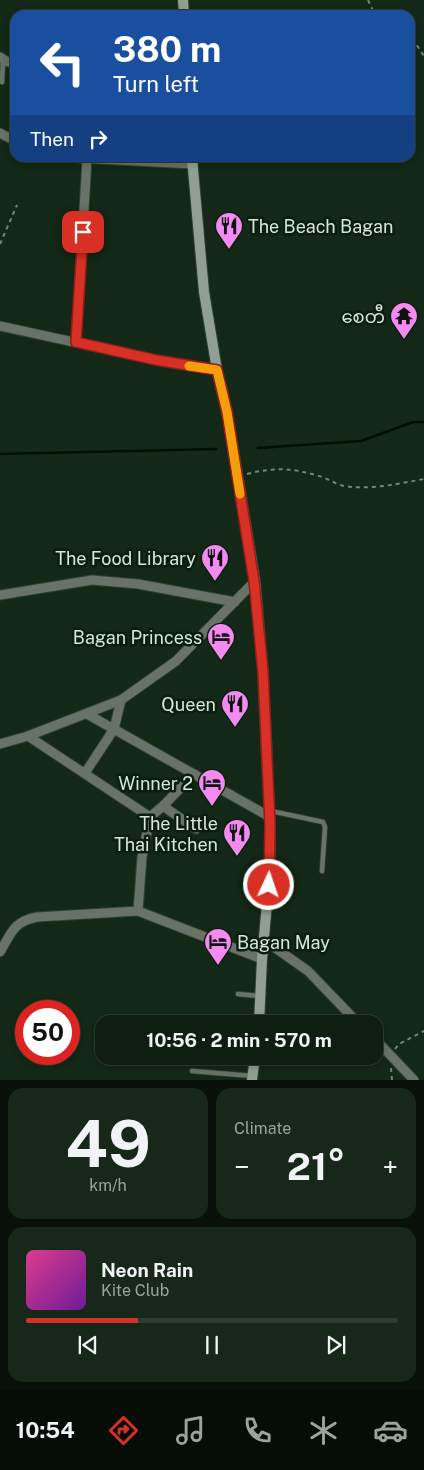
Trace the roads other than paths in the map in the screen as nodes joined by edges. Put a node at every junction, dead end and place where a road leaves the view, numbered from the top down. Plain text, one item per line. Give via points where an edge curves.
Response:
1 (2, 59) edge
2 (2, 82) dead end
3 (83, 162) edge
4 (192, 162) edge
5 (0, 326) edge
6 (76, 342) junction
7 (217, 370) junction
8 (254, 581) junction
9 (0, 595) edge
10 (235, 602) junction
11 (120, 700) junction
12 (86, 714) junction
13 (114, 728) junction
14 (28, 736) junction
15 (0, 744) edge
16 (85, 773) junction
17 (194, 774) junction
18 (163, 806) junction
19 (270, 814) junction
20 (150, 817) junction
21 (196, 829) dead end
22 (322, 871) dead end
23 (138, 911) junction
24 (264, 940) junction
25 (0, 952) edge
26 (262, 958) junction
27 (238, 994) dead end
28 (260, 996) junction
29 (259, 1015) edge
30 (351, 1015) edge
31 (383, 1048) edge
32 (254, 1065) edge
33 (192, 1070) dead end
34 (252, 1078) edge
35 (414, 1080) edge

1 - 2 lane
3 - 6 street
4 - 7 main road via 204,292
5 - 6 street
6 - 7 street
7 - 8 main road via 227,412
8 - 10 street
8 - 19 main road via 263,672
9 - 10 street via 92,580 138,584
10 - 11 street via 176,661
11 - 12 street
11 - 13 street
12 - 13 street
12 - 14 street
13 - 16 street
13 - 17 street
14 - 15 street
14 - 16 street
16 - 20 street
17 - 18 street
17 - 19 street
18 - 20 street
18 - 21 street
19 - 22 lane via 323,822
19 - 24 main road via 270,870
20 - 23 street via 142,857
23 - 25 street via 23,920 14,928
23 - 26 street
24 - 26 main road
24 - 30 street via 308,971
26 - 28 main road
27 - 28 lane
28 - 29 main road
31 - 35 street
32 - 34 main road
33 - 34 lane

